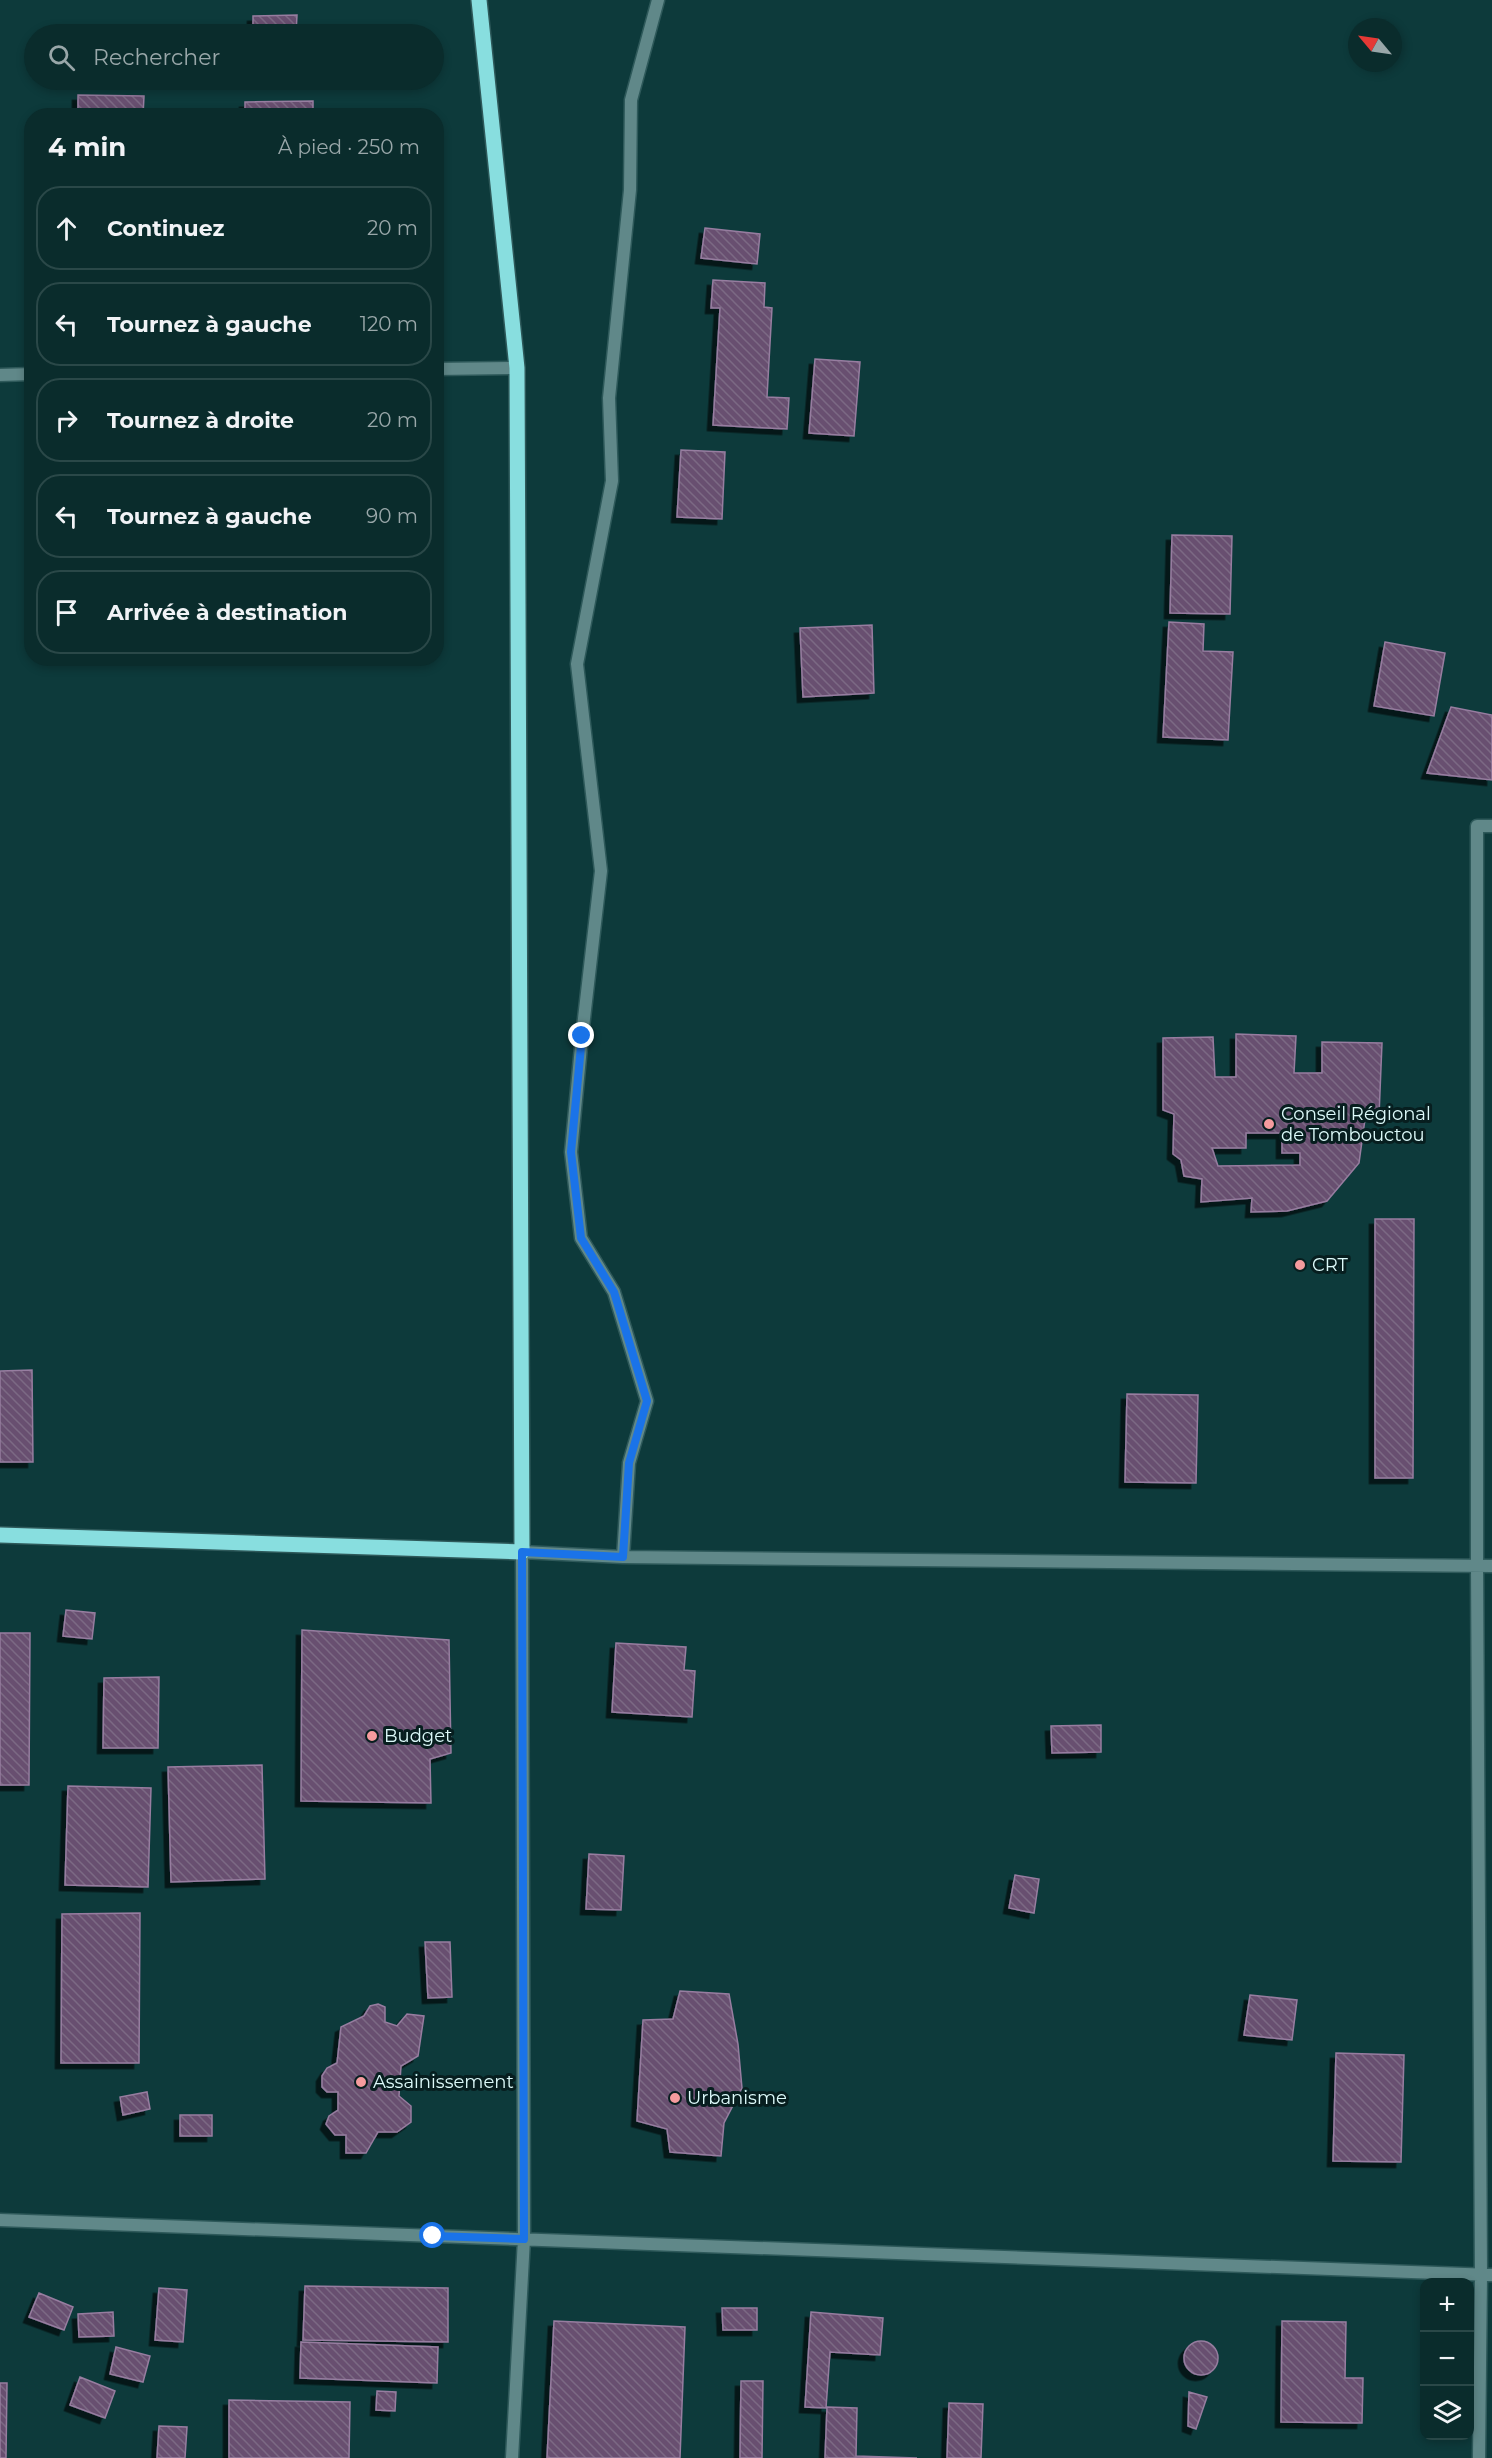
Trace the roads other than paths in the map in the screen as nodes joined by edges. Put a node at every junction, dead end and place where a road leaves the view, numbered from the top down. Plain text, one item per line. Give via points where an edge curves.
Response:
1 (479, 0) edge
2 (658, 0) edge
3 (517, 368) junction
4 (444, 369) edge
5 (24, 374) edge
6 (0, 375) edge
7 (1492, 826) edge
8 (0, 1535) edge
9 (522, 1552) junction
10 (623, 1557) junction
11 (1477, 1566) junction
12 (1492, 1566) edge
13 (0, 2220) edge
14 (524, 2239) junction
15 (1486, 2275) edge
16 (512, 2458) edge
17 (1479, 2458) edge

1 - 3 main road
2 - 10 street via 631,100 630,190 609,398 612,481 577,664 601,871 571,1152 581,1238 614,1292 647,1401 629,1463
3 - 4 street
3 - 9 main road
5 - 6 street
7 - 11 street via 1477,826
8 - 9 main road
9 - 10 street
9 - 14 street
10 - 11 street
11 - 12 street
11 - 15 street
13 - 14 street
14 - 15 street
14 - 16 street
15 - 17 street

